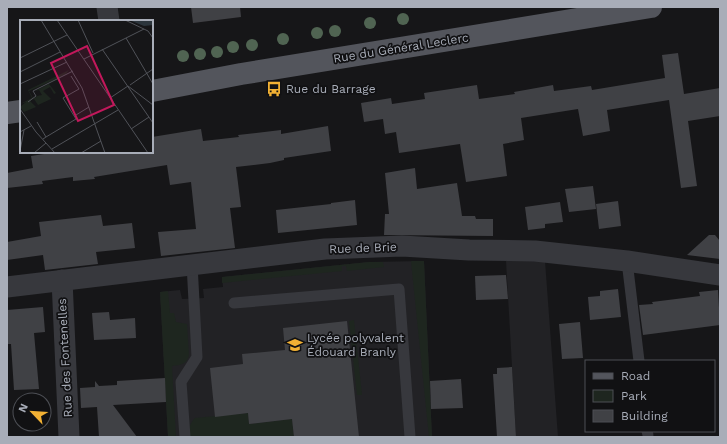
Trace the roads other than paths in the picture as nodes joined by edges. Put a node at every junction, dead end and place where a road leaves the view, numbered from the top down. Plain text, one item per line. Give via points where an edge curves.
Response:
1 (107, 7) edge
2 (643, 8) edge
3 (109, 20) edge
4 (153, 90) edge
5 (20, 111) edge
6 (7, 113) edge
7 (627, 261) junction
8 (192, 264) junction
9 (720, 275) edge
10 (62, 280) junction
11 (7, 287) edge
12 (234, 303) dead end
13 (639, 360) edge
14 (69, 437) edge
15 (185, 437) edge
16 (410, 437) edge

1 - 3 street
2 - 4 main road, Rue du Général Leclerc
5 - 6 main road
7 - 8 street, Rue de Brie via 535,251 402,246 325,249
7 - 9 street, Rue de Brie
7 - 13 lane
8 - 10 street, Rue de Brie
8 - 15 lane via 197,357 182,382
10 - 11 street, Rue de Brie
10 - 14 street, Rue des Fontenelles
12 - 16 lane via 399,289

